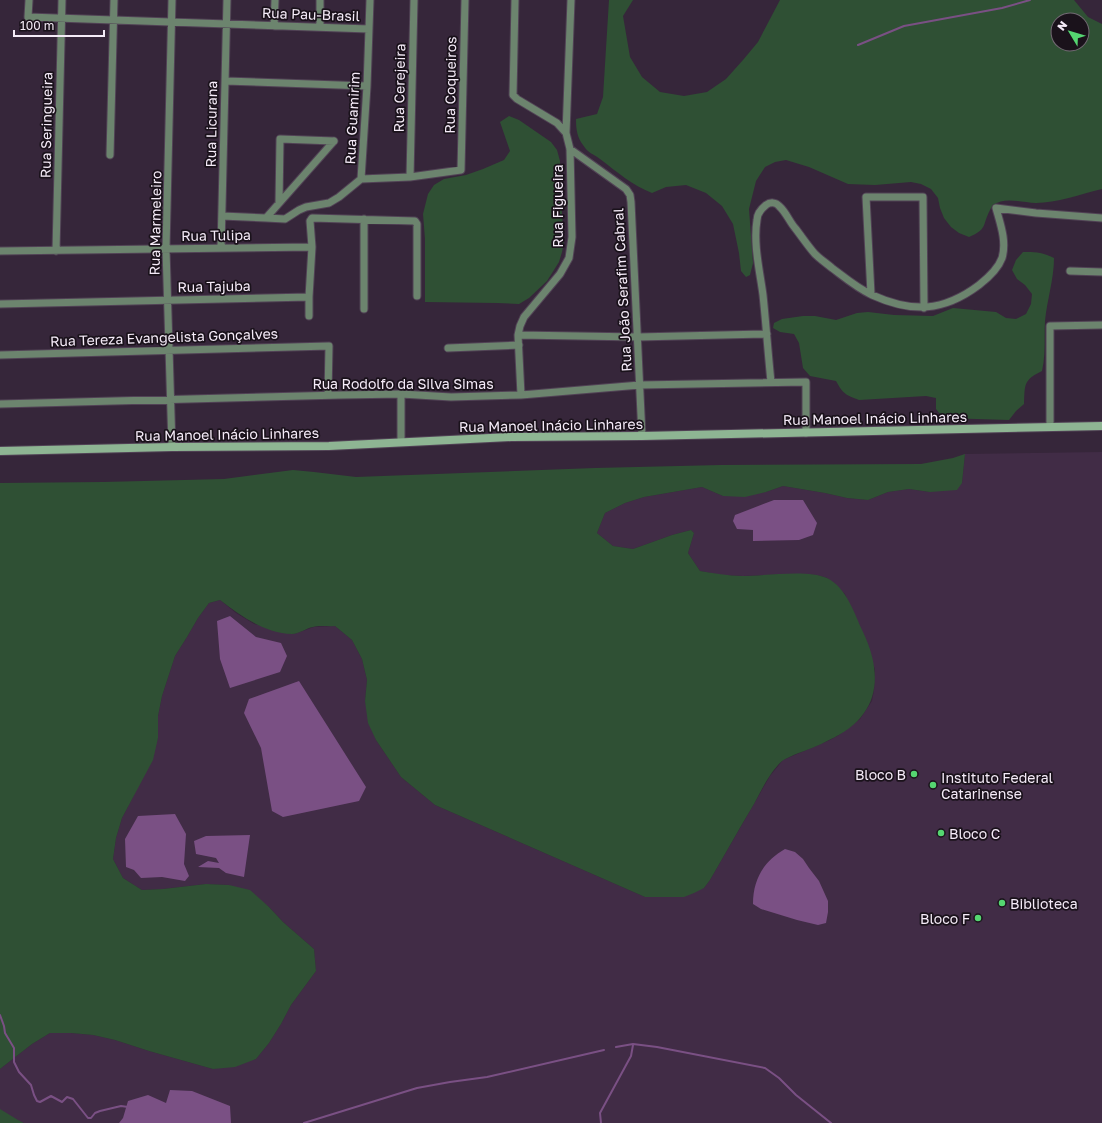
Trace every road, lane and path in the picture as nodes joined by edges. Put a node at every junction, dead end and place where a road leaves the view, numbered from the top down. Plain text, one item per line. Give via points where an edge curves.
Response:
1 (29, 0) edge
2 (62, 0) edge
3 (114, 0) edge
4 (172, 0) edge
5 (227, 0) edge
6 (275, 0) edge
7 (320, 0) edge
8 (370, 0) edge
9 (414, 0) edge
10 (465, 0) edge
11 (515, 0) edge
12 (571, 0) edge
13 (62, 19) junction
14 (113, 20) junction
15 (172, 22) junction
16 (227, 24) junction
17 (274, 26) junction
18 (320, 27) junction
19 (369, 30) junction
20 (225, 81) junction
21 (367, 86) junction
22 (566, 133) junction
23 (570, 149) junction
24 (110, 155) dead end
25 (410, 178) junction
26 (361, 179) junction
27 (279, 203) junction
28 (222, 216) junction
29 (266, 218) junction
30 (1102, 218) edge
31 (364, 219) junction
32 (312, 247) junction
33 (221, 248) junction
34 (166, 249) junction
35 (56, 251) junction
36 (0, 252) edge
37 (1070, 271) dead end
38 (1102, 272) edge
39 (871, 294) junction
40 (417, 296) dead end
41 (309, 297) junction
42 (168, 300) junction
43 (0, 304) edge
44 (924, 308) junction
45 (364, 310) dead end
46 (309, 316) dead end
47 (1102, 325) edge
48 (767, 334) junction
49 (518, 336) junction
50 (638, 337) junction
51 (519, 345) junction
52 (448, 348) dead end
53 (169, 350) junction
54 (0, 355) edge
55 (771, 382) junction
56 (640, 385) junction
57 (401, 394) junction
58 (328, 395) junction
59 (521, 395) junction
60 (171, 399) junction
61 (0, 404) edge
62 (1102, 426) edge
63 (1050, 427) junction
64 (806, 433) junction
65 (642, 436) junction
66 (401, 442) junction
67 (172, 447) junction
68 (0, 451) edge

1 - 13 street, Rua Pau-Brasil via 28,18
2 - 13 street, Rua Seringueira
3 - 14 street
4 - 15 street, Rua Marmeleiro
5 - 16 street, Rua Licurana
6 - 17 street
7 - 18 street
8 - 19 street, Rua Guamirim
9 - 25 street, Rua Cerejeira
10 - 25 street, Rua Coqueiros via 461,170
11 - 22 street via 513,95 557,124
12 - 22 street, Rua Figueira
13 - 14 street, Rua Pau-Brasil
13 - 35 street, Rua Seringueira
14 - 15 street, Rua Pau-Brasil
14 - 24 street
15 - 16 street, Rua Pau-Brasil
15 - 34 street, Rua Marmeleiro
16 - 17 street, Rua Pau-Brasil
16 - 20 street, Rua Licurana
17 - 18 street, Rua Pau-Brasil
18 - 19 street, Rua Pau-Brasil
19 - 21 street, Rua Guamirim
20 - 21 street
20 - 28 street, Rua Licurana
21 - 26 street, Rua Guamirim
22 - 23 street, Rua Figueira
23 - 49 street, Rua Figueira via 572,237 569,258 560,274 524,317
23 - 50 street, Rua João Serafim Cabral via 626,189 630,195
25 - 26 street
26 - 29 street, Rua Guamirim via 329,203 306,207 285,219
27 - 27 street via 280,139 334,141
27 - 29 street
28 - 29 street, Rua Guamirim
28 - 33 street, Rua Licurana
30 - 44 street via 996,208 1004,246 1002,258 995,271 966,294
31 - 32 street via 312,218
31 - 40 street via 417,222
31 - 45 street
32 - 33 street, Rua Tulipa
32 - 41 street
33 - 34 street, Rua Tulipa
34 - 35 street, Rua Tulipa
34 - 42 street, Rua Marmeleiro
35 - 36 street, Rua Tulipa
37 - 38 street
39 - 44 street via 902,306
39 - 44 street via 866,197 923,197
39 - 48 street via 847,280 816,255 779,206 771,203 761,210 756,225
41 - 42 street, Rua Tajuba
41 - 46 street
42 - 43 street, Rua Tajuba
42 - 53 street, Rua Marmeleiro
47 - 63 street via 1050,326
48 - 50 street
48 - 55 street
49 - 50 street
49 - 51 street, Rua Figueira
50 - 56 street, Rua João Serafim Cabral
51 - 52 street
51 - 59 street, Rua Figueira
53 - 54 street, Rua Tereza Evangelista Gonçalves
53 - 58 street, Rua Tereza Evangelista Gonçalves via 329,346
53 - 60 street, Rua Marmeleiro
55 - 56 street, Rua Rodolfo da Silva Simas
55 - 64 street, Rua Rodolfo da Silva Simas via 806,382
56 - 59 street, Rua Rodolfo da Silva Simas
56 - 65 street, Rua João Serafim Cabral
57 - 58 street, Rua Rodolfo da Silva Simas
57 - 59 street, Rua Rodolfo da Silva Simas via 451,397
57 - 66 street
58 - 60 street, Rua Rodolfo da Silva Simas
60 - 61 street, Rua Rodolfo da Silva Simas
60 - 67 street, Rua Marmeleiro
62 - 63 main road, Rua Manoel Inácio Linhares
63 - 64 main road, Rua Manoel Inácio Linhares
64 - 65 main road, Rua Manoel Inácio Linhares
65 - 66 main road, Rua Manoel Inácio Linhares via 511,437
66 - 67 main road, Rua Manoel Inácio Linhares via 329,446
67 - 68 main road, Rua Manoel Inácio Linhares

